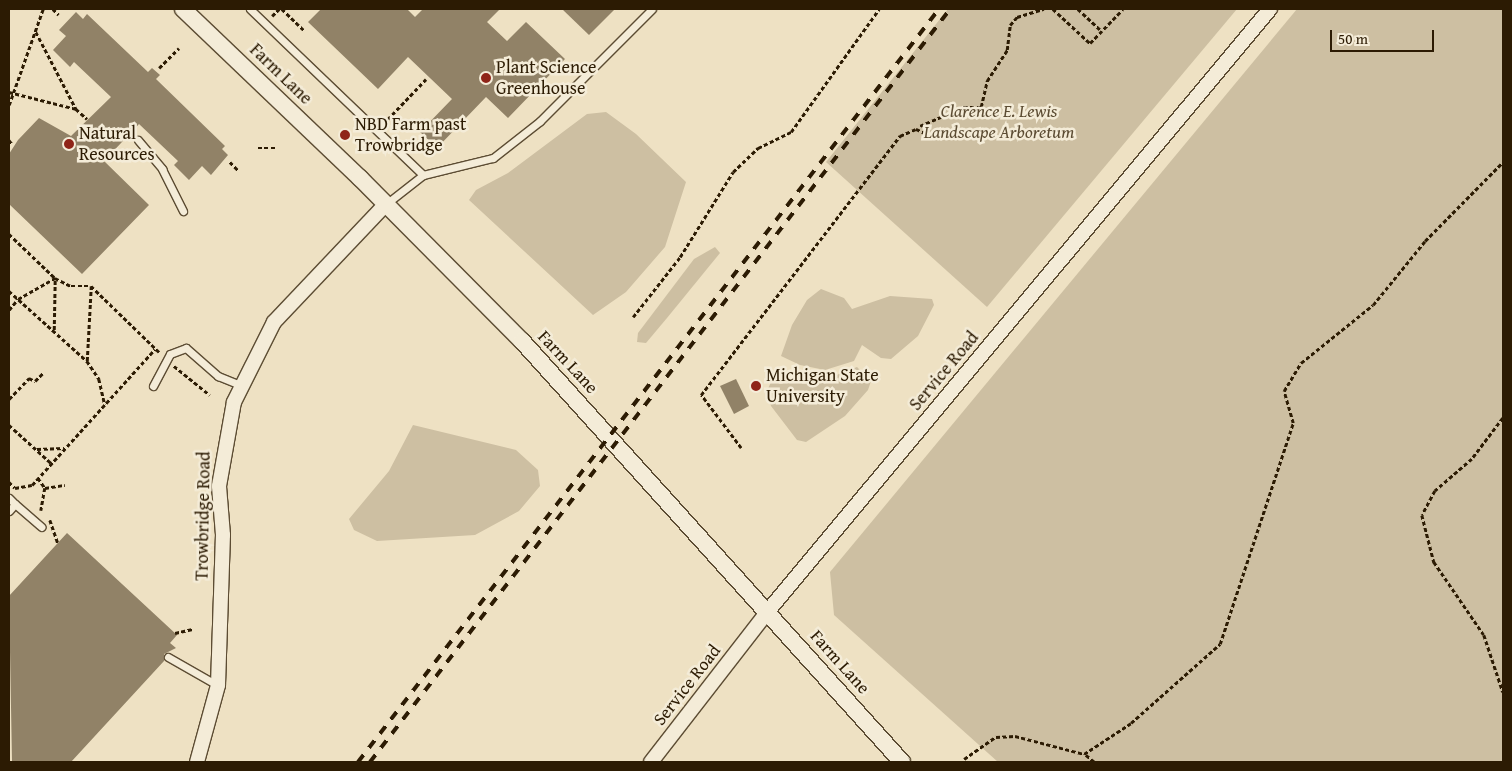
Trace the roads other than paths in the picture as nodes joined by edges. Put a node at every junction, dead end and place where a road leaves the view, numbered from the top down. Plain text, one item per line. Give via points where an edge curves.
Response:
1 (183, 9) edge
2 (250, 9) edge
3 (652, 9) edge
4 (1270, 9) edge
5 (138, 140) dead end
6 (422, 175) junction
7 (386, 204) junction
8 (183, 211) dead end
9 (240, 385) junction
10 (153, 386) dead end
11 (9, 498) edge
12 (15, 504) junction
13 (9, 510) edge
14 (41, 527) dead end
15 (768, 611) junction
16 (168, 657) dead end
17 (218, 685) junction
18 (196, 762) edge
19 (651, 762) edge
20 (902, 762) edge

1 - 7 street, Farm Lane
2 - 6 lane
3 - 6 lane via 562,101 493,158
4 - 15 street, Service Road
5 - 8 lane via 162,170
6 - 7 lane
7 - 9 street, Trowbridge Road via 288,304 261,342
7 - 15 street, Farm Lane via 522,341
9 - 10 lane via 218,376 186,348 166,359
9 - 17 street, Trowbridge Road via 221,461
11 - 12 lane
12 - 13 lane
12 - 14 lane
15 - 19 street, Service Road
15 - 20 street, Farm Lane
16 - 17 lane
17 - 18 street, Trowbridge Road

